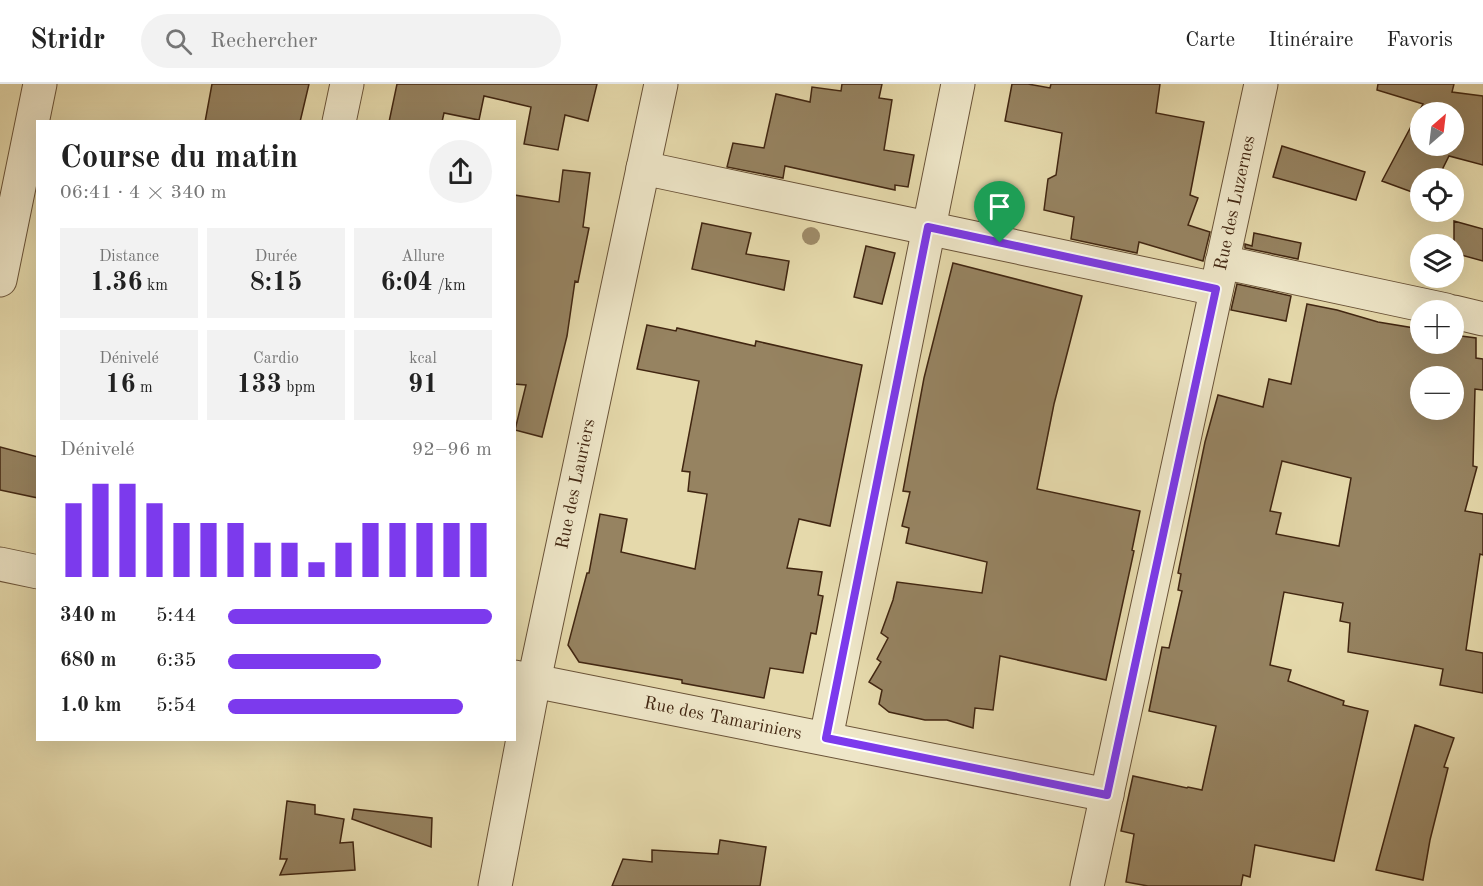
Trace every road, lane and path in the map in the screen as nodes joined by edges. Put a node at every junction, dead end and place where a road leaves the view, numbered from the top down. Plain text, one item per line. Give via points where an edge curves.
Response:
1 (40, 84) edge
2 (347, 84) edge
3 (661, 84) edge
4 (958, 84) edge
5 (1261, 84) edge
6 (339, 120) edge
7 (643, 168) junction
8 (928, 227) junction
9 (1219, 276) junction
10 (0, 280) edge
11 (1410, 305) edge
12 (1464, 314) edge
13 (1483, 318) edge
14 (0, 564) edge
15 (36, 572) edge
16 (524, 679) edge
17 (516, 736) edge
18 (826, 738) junction
19 (515, 741) edge
20 (1107, 795) junction
21 (495, 886) edge
22 (1087, 886) edge

1 - 10 street
2 - 6 street
3 - 7 street, Rue des Lauriers
4 - 8 street
5 - 9 street, Rue des Luzernes
7 - 8 street
7 - 16 street, Rue des Lauriers
8 - 9 street
8 - 18 street
9 - 11 street
9 - 20 street, Rue des Luzernes
12 - 13 street
14 - 15 street
16 - 17 street, Rue des Lauriers
16 - 18 street, Rue des Tamariniers
18 - 20 street, Rue des Tamariniers
19 - 21 street, Rue des Lauriers
20 - 22 street, Rue des Luzernes

